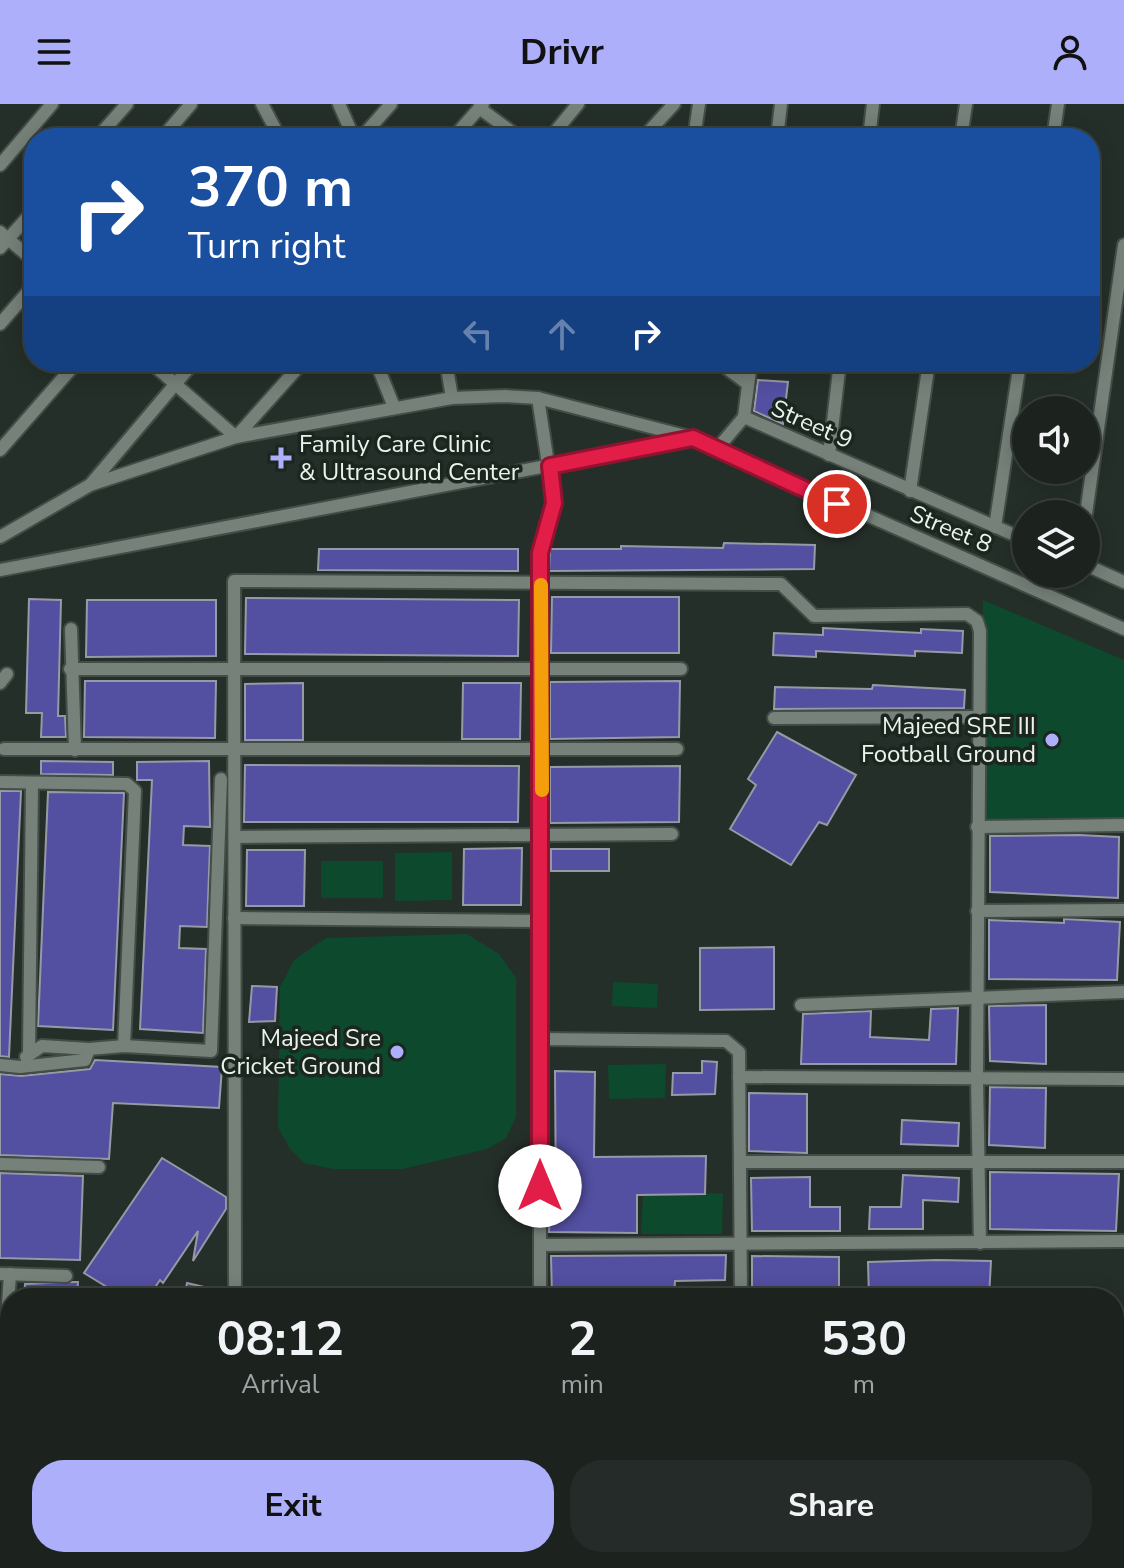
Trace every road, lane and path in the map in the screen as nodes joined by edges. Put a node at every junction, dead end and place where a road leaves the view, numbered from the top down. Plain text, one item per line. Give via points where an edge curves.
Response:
1 (52, 104) edge
2 (127, 104) edge
3 (191, 104) edge
4 (262, 104) edge
5 (339, 104) edge
6 (391, 104) edge
7 (578, 104) edge
8 (674, 104) edge
9 (699, 104) edge
10 (781, 104) edge
11 (873, 104) edge
12 (966, 104) edge
13 (1058, 104) edge
14 (481, 106) edge
15 (32, 128) edge
16 (106, 128) edge
17 (171, 128) edge
18 (272, 128) edge
19 (350, 128) edge
20 (370, 128) edge
21 (462, 128) edge
22 (508, 128) edge
23 (558, 128) edge
24 (652, 128) edge
25 (695, 128) edge
26 (778, 128) edge
27 (870, 128) edge
28 (962, 128) edge
29 (1054, 128) edge
30 (24, 137) edge
31 (0, 165) edge
32 (24, 220) edge
33 (3, 240) edge
34 (1124, 245) edge
35 (24, 254) edge
36 (24, 296) edge
37 (0, 324) edge
38 (68, 372) edge
39 (162, 372) edge
40 (186, 372) edge
41 (294, 372) edge
42 (380, 372) edge
43 (448, 372) edge
44 (732, 372) edge
45 (750, 372) edge
46 (839, 372) edge
47 (928, 372) edge
48 (1018, 372) edge
49 (176, 384) junction
50 (748, 384) junction
51 (452, 398) junction
52 (538, 398) junction
53 (394, 407) junction
54 (744, 417) junction
55 (236, 437) junction
56 (693, 438) junction
57 (717, 449) junction
58 (0, 450) edge
59 (829, 455) junction
60 (550, 466) junction
61 (90, 485) junction
62 (910, 491) junction
63 (1088, 500) edge
64 (995, 527) junction
65 (1012, 534) edge
66 (0, 537) edge
67 (0, 570) edge
68 (1100, 571) edge
69 (1124, 582) edge
70 (541, 584) junction
71 (71, 629) dead end
72 (1124, 629) edge
73 (236, 668) junction
74 (541, 668) junction
75 (70, 669) junction
76 (681, 669) dead end
77 (977, 717) junction
78 (774, 718) dead end
79 (4, 749) dead end
80 (677, 749) dead end
81 (75, 750) junction
82 (236, 750) junction
83 (541, 751) junction
84 (221, 779) dead end
85 (0, 782) edge
86 (32, 784) junction
87 (1124, 825) edge
88 (977, 827) junction
89 (672, 834) dead end
90 (542, 836) junction
91 (235, 837) junction
92 (1124, 910) edge
93 (977, 911) junction
94 (234, 918) junction
95 (542, 921) junction
96 (1124, 992) edge
97 (977, 997) junction
98 (801, 1005) dead end
99 (541, 1039) junction
100 (124, 1046) junction
101 (89, 1049) junction
102 (29, 1053) junction
103 (0, 1065) edge
104 (20, 1067) junction
105 (739, 1077) junction
106 (977, 1079) junction
107 (1124, 1079) edge
108 (740, 1162) junction
109 (1124, 1162) edge
110 (979, 1163) junction
111 (0, 1164) edge
112 (99, 1167) dead end
113 (1124, 1241) edge
114 (980, 1243) junction
115 (540, 1245) junction
116 (741, 1246) junction
117 (5, 1274) edge
118 (66, 1276) dead end
119 (235, 1288) edge
120 (540, 1288) edge
121 (741, 1288) edge

1 - 15 street
2 - 16 street
3 - 17 street
4 - 18 street
5 - 19 street
6 - 20 street
7 - 23 street
8 - 24 street
9 - 25 street
10 - 26 street
11 - 27 street
12 - 28 street
13 - 29 street
14 - 21 street
14 - 22 street
30 - 31 street
32 - 33 street
33 - 35 street
34 - 63 street
36 - 37 street
38 - 58 street
39 - 49 street
40 - 49 street
41 - 55 street
42 - 53 street
43 - 51 street
44 - 50 street
45 - 50 street
46 - 59 street
47 - 62 street
48 - 64 street
49 - 55 street
49 - 61 street
50 - 54 street
51 - 52 street, Street 8
51 - 53 street, Street 8
52 - 56 street, Street 8
52 - 60 street
53 - 55 street, Street 8
54 - 57 street
54 - 59 street, Street 9
55 - 61 street, Street 8
56 - 57 street, Street 8
56 - 60 street
57 - 72 street, Street 8
59 - 62 street, Street 9
60 - 67 street
60 - 70 street via 554,503 540,553
61 - 66 street
62 - 64 street, Street 9
64 - 65 street, Street 9
68 - 69 street
70 - 73 street via 234,581
70 - 74 street
70 - 77 street via 781,584 814,616 967,614 980,631
71 - 75 street
73 - 74 street
73 - 75 street
73 - 82 street
74 - 76 street
74 - 83 street
75 - 81 street
77 - 78 street
77 - 88 street
79 - 81 street
80 - 83 street
81 - 82 street
82 - 83 street
82 - 91 street
83 - 90 street
84 - 100 street via 211,1051
85 - 86 street
86 - 100 street via 127,784 135,791
86 - 102 street
87 - 88 street
88 - 93 street
89 - 90 street
90 - 91 street
90 - 95 street
91 - 94 street
92 - 93 street
93 - 97 street
94 - 95 street
94 - 119 street
95 - 99 street
96 - 97 street
97 - 98 street
97 - 106 street
99 - 105 street via 726,1041 739,1052
99 - 115 street
100 - 101 street
101 - 102 street via 42,1046
101 - 104 street via 85,1060
102 - 104 street
103 - 104 street
105 - 106 street
105 - 108 street
106 - 107 street
106 - 110 street
108 - 110 street
108 - 116 street
109 - 110 street
110 - 114 street
111 - 112 street
113 - 114 street
114 - 116 street
115 - 116 street
115 - 120 street
116 - 121 street
117 - 118 street

